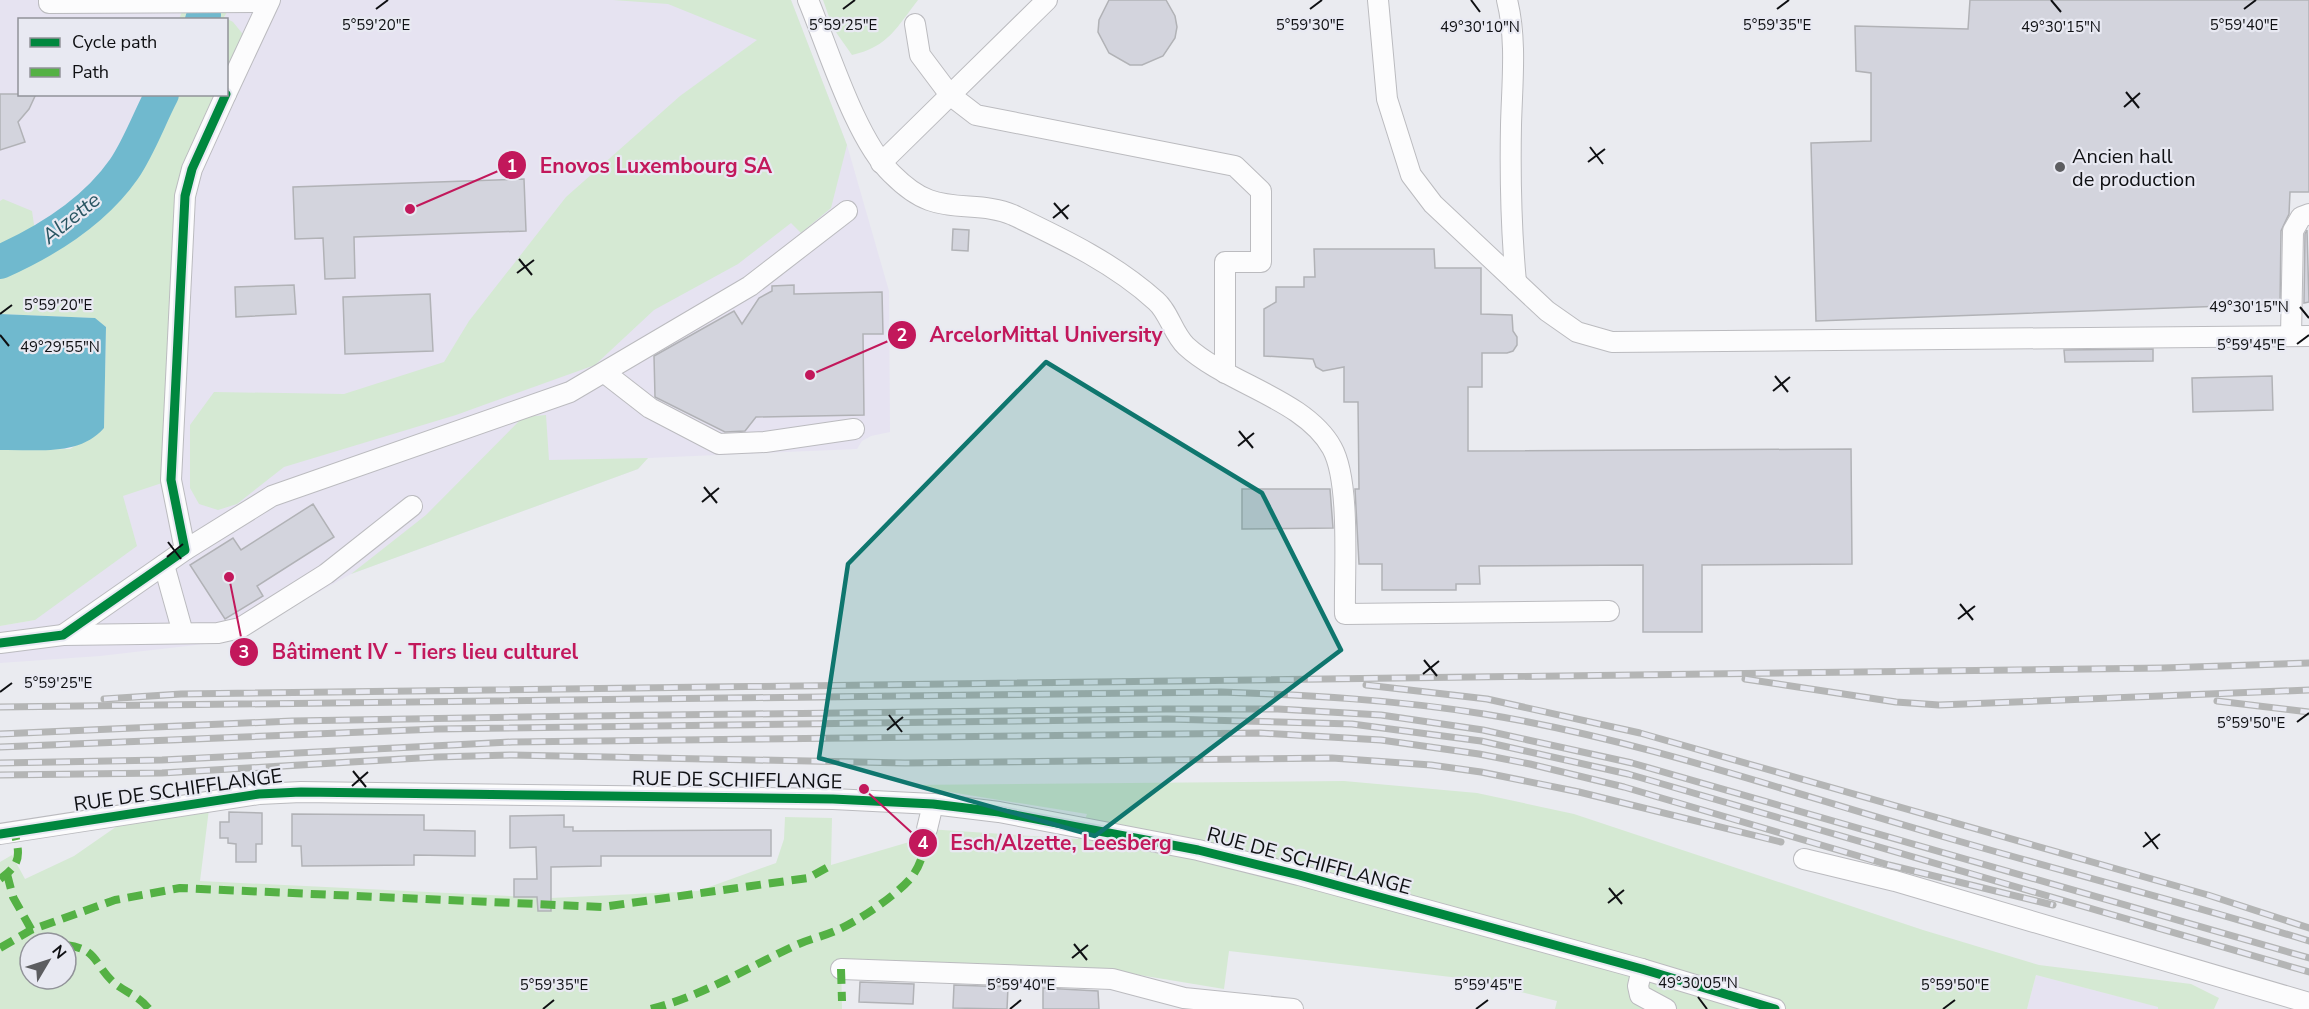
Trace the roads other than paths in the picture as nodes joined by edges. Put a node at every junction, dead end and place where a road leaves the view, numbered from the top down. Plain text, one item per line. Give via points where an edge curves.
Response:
1 (49, 0) edge
2 (808, 0) edge
3 (1047, 0) edge
4 (1378, 0) edge
5 (1507, 0) edge
6 (269, 1) edge
7 (915, 24) dead end
8 (228, 90) edge
9 (950, 95) junction
10 (225, 96) edge
11 (881, 163) junction
12 (847, 211) dead end
13 (2309, 214) edge
14 (1516, 282) junction
15 (2300, 336) edge
16 (605, 373) junction
17 (1225, 373) junction
18 (855, 429) dead end
19 (412, 506) dead end
20 (185, 550) junction
21 (164, 565) junction
22 (1609, 611) dead end
23 (183, 633) junction
24 (63, 635) junction
25 (0, 643) edge
26 (933, 804) junction
27 (927, 829) dead end
28 (0, 834) edge
29 (1804, 859) dead end
30 (841, 969) dead end
31 (1642, 969) junction
32 (2309, 1003) edge
33 (1293, 1009) edge
34 (1666, 1009) edge
35 (1775, 1009) edge

1 - 6 street
2 - 11 street via 865,137
3 - 9 street
4 - 14 street via 1387,99 1411,175 1433,204
5 - 14 street via 1512,57 1509,216
6 - 8 street
7 - 9 street via 920,55
9 - 11 street
9 - 17 street via 976,115 1234,166 1261,191 1261,262 1225,262
10 - 20 street via 184,196 171,480
11 - 17 street via 930,201 998,208 1084,249 1158,302 1184,345
12 - 16 street via 750,286
13 - 15 street via 2301,217 2293,231
14 - 15 street via 1576,332 1612,342
16 - 18 street via 650,408 719,444 765,442
16 - 20 street via 570,392 272,496
17 - 22 street via 1308,420 1332,449 1343,483 1345,614
19 - 23 street via 326,574 240,628 218,633
20 - 21 street
21 - 23 street
21 - 24 street
23 - 24 street
24 - 25 street
26 - 27 street
26 - 28 street, RUE DE SCHIFFLANGE via 301,792 259,794
26 - 31 street, RUE DE SCHIFFLANGE via 1031,817 1198,850
29 - 32 street via 1895,881
30 - 33 street via 1112,979 1184,998
31 - 34 street via 1640,995
31 - 35 street, RUE DE SCHIFFLANGE

